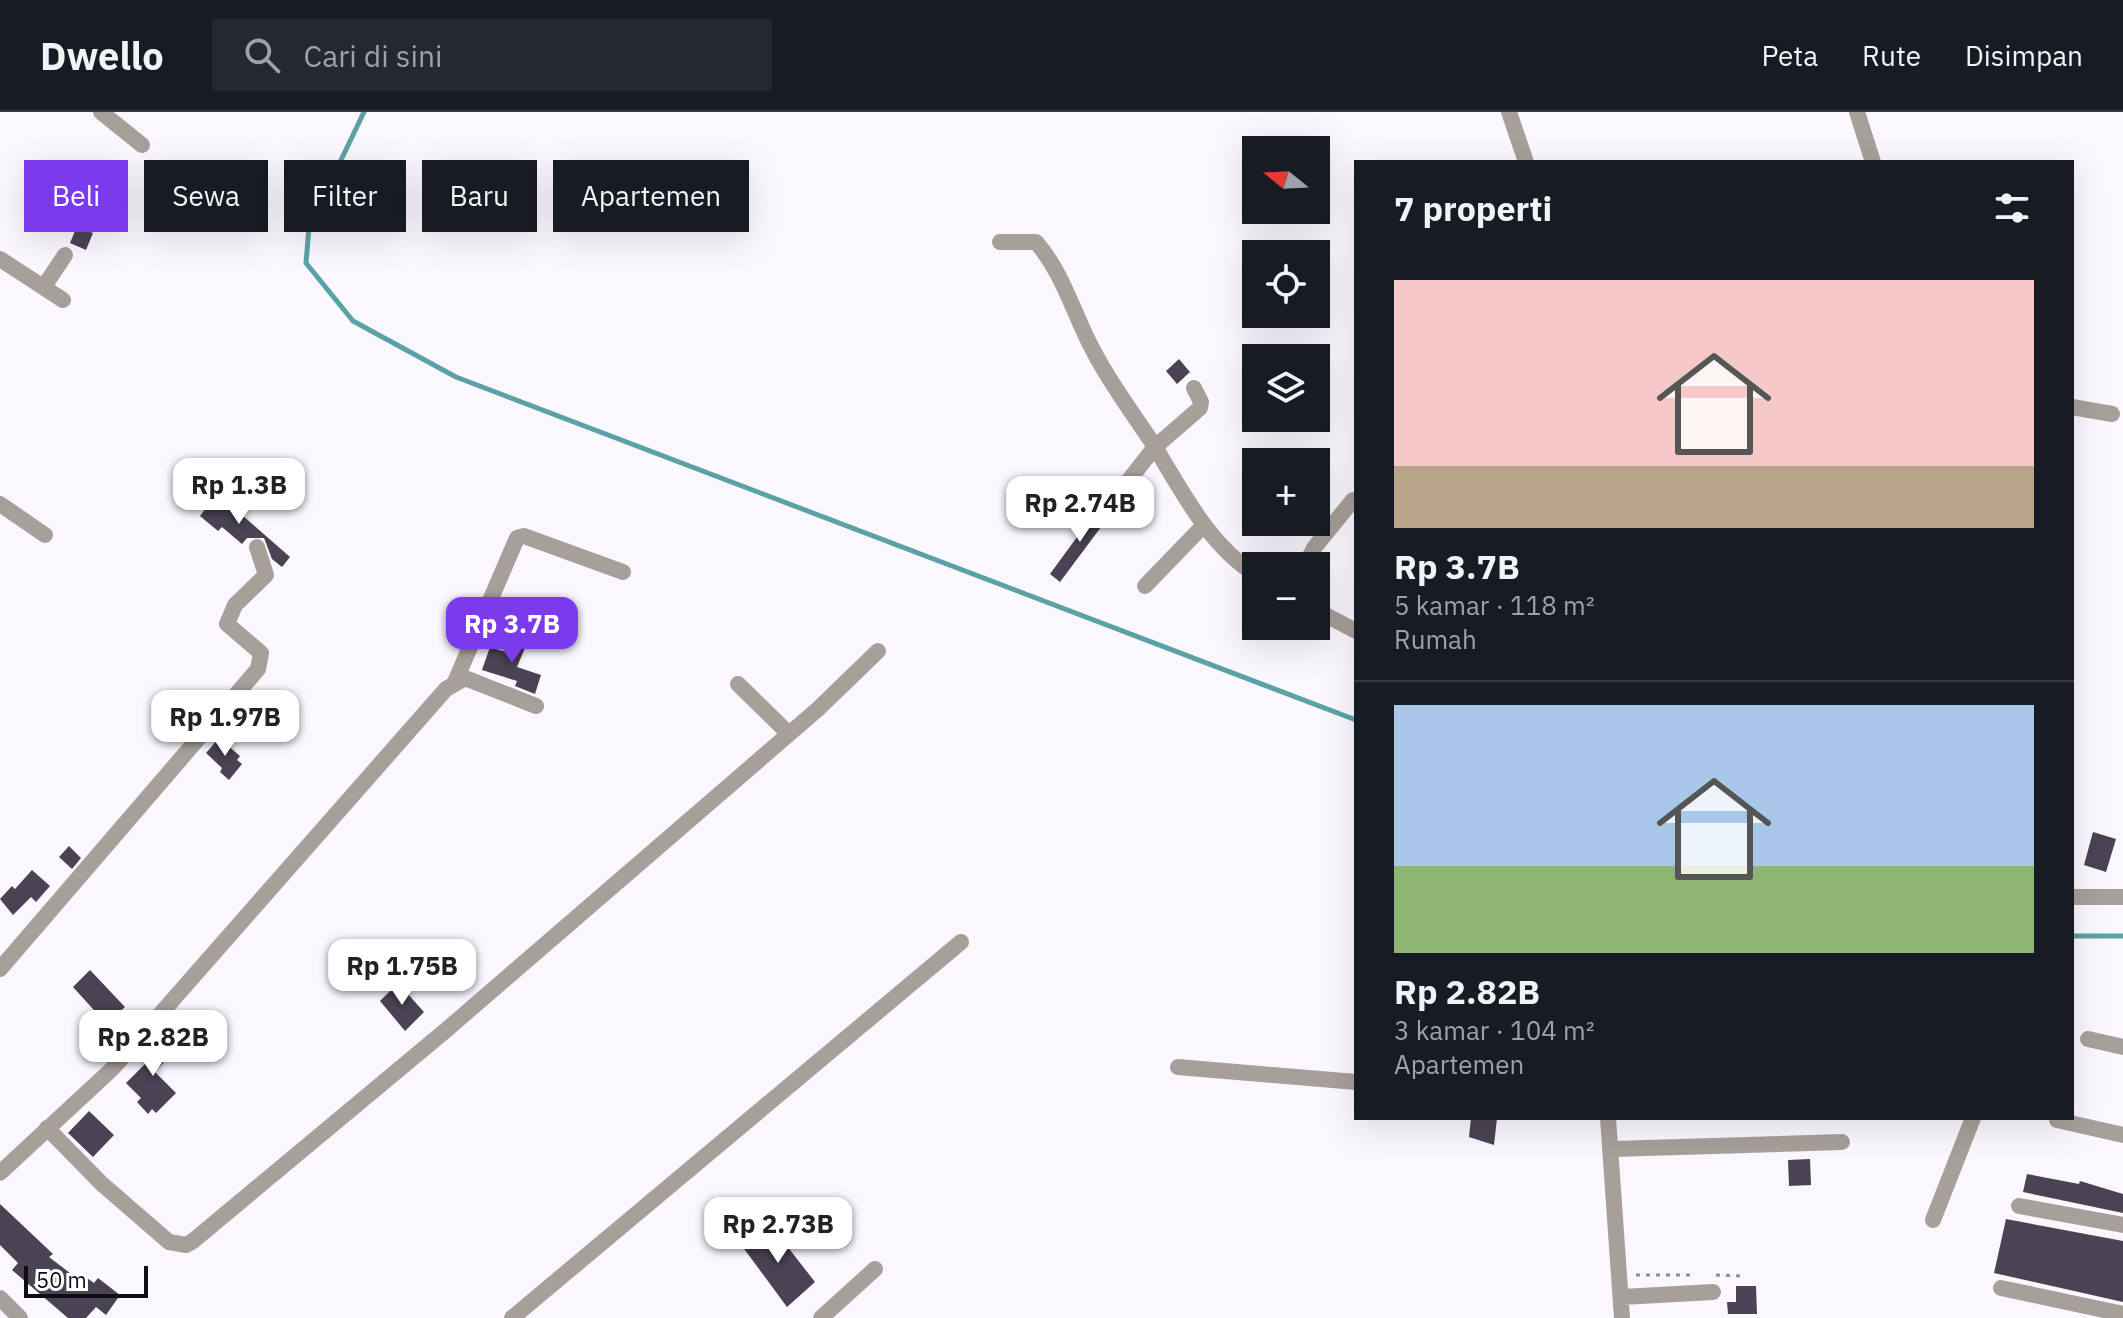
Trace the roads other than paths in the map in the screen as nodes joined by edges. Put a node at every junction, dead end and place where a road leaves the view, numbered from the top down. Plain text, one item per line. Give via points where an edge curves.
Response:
1 (101, 112) edge
2 (1509, 112) edge
3 (1857, 112) edge
4 (142, 145) dead end
5 (1525, 160) edge
6 (1872, 160) edge
7 (1000, 242) dead end
8 (65, 255) dead end
9 (0, 259) edge
10 (45, 285) junction
11 (63, 300) dead end
12 (1194, 388) dead end
13 (2074, 407) edge
14 (2112, 414) dead end
15 (1155, 447) junction
16 (1114, 499) dead end
17 (1353, 500) dead end
18 (0, 504) edge
19 (1204, 525) junction
20 (45, 535) dead end
21 (257, 547) dead end
22 (1312, 552) edge
23 (1242, 565) edge
24 (623, 572) dead end
25 (1145, 586) dead end
26 (1330, 617) edge
27 (1354, 630) edge
28 (878, 651) dead end
29 (455, 682) junction
30 (738, 684) dead end
31 (536, 706) dead end
32 (789, 734) junction
33 (2074, 897) edge
34 (2123, 897) edge
35 (961, 942) dead end
36 (0, 969) edge
37 (2088, 1039) dead end
38 (2123, 1047) edge
39 (1178, 1067) dead end
40 (1354, 1082) edge
41 (1608, 1120) edge
42 (1972, 1120) edge
43 (2057, 1120) dead end
44 (47, 1128) junction
45 (2123, 1135) edge
46 (1842, 1142) dead end
47 (1613, 1149) junction
48 (0, 1173) edge
49 (2019, 1206) dead end
50 (1933, 1220) dead end
51 (2123, 1225) edge
52 (875, 1269) dead end
53 (1713, 1284) road end
54 (2001, 1288) dead end
55 (1622, 1297) junction
56 (0, 1298) edge
57 (2123, 1314) edge
58 (20, 1318) edge
59 (512, 1318) edge
60 (821, 1318) edge
61 (1622, 1318) edge

1 - 4 street
2 - 5 street
3 - 6 street
7 - 15 street via 1036,242 1045,253 1093,352
8 - 10 street
9 - 10 street
10 - 11 street
12 - 15 street via 1200,408
13 - 14 street
15 - 16 street
15 - 19 street
17 - 22 street
18 - 20 street
19 - 23 street
19 - 25 street
21 - 36 street via 266,575 235,605 227,624 261,653 258,669
24 - 29 street via 524,536 517,538
26 - 27 street
28 - 32 street
29 - 31 street via 465,678
29 - 44 street via 112,1069
30 - 32 street
32 - 44 street via 445,1031 186,1245 169,1242
33 - 34 street
35 - 59 street
37 - 38 street
39 - 40 street
41 - 47 street
42 - 50 street
43 - 45 street
44 - 48 street
46 - 47 street
47 - 55 street
49 - 51 street
52 - 60 street
53 - 55 street
54 - 57 street
55 - 61 street
56 - 58 street

